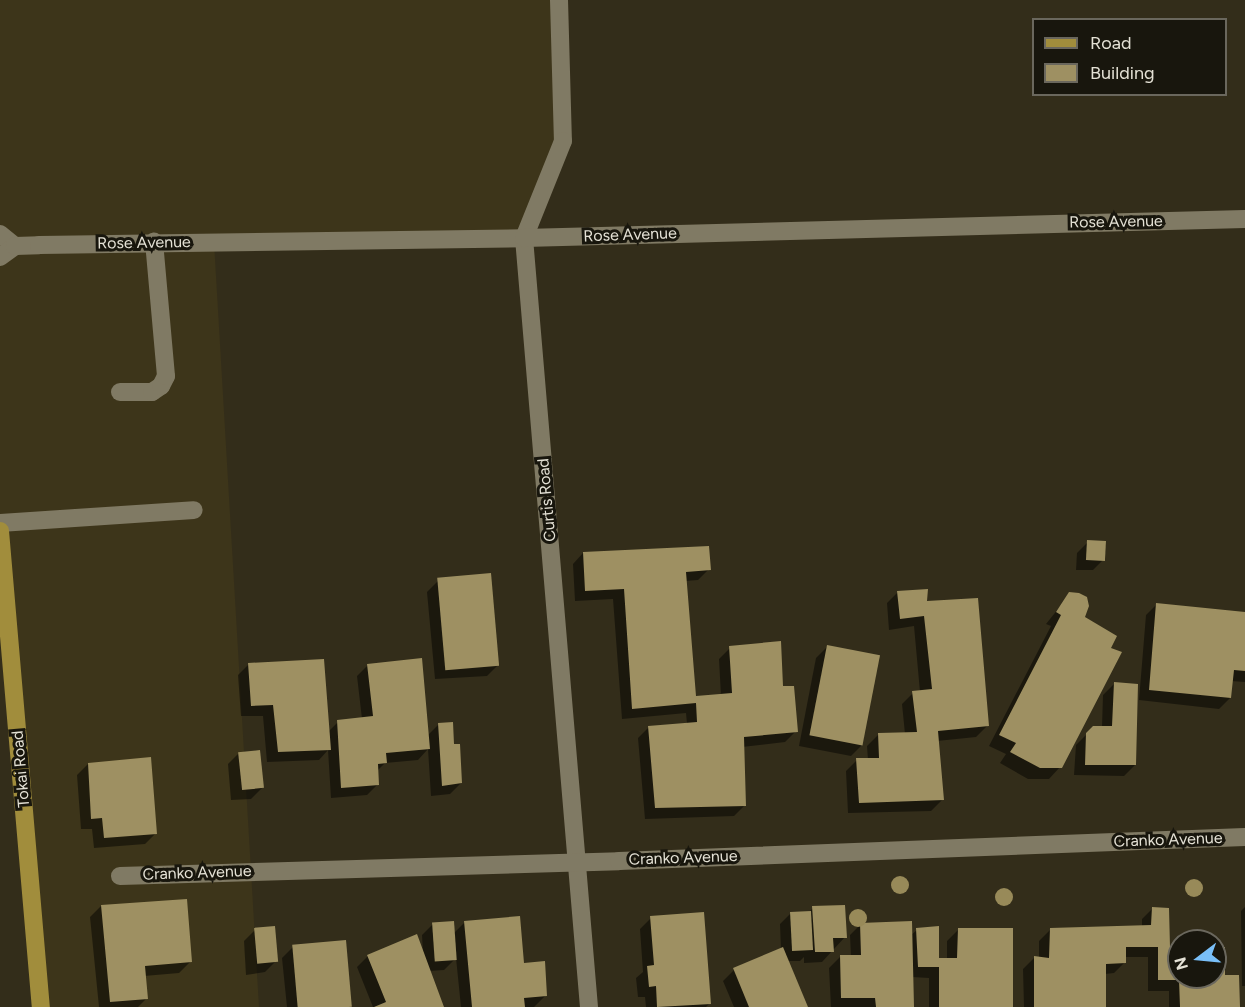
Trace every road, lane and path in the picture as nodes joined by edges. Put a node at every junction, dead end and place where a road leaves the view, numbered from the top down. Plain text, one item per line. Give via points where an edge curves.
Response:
1 (559, 0) edge
2 (1245, 219) edge
3 (0, 234) edge
4 (524, 238) junction
5 (154, 242) junction
6 (8, 251) edge
7 (120, 392) dead end
8 (194, 510) dead end
9 (0, 523) edge
10 (0, 531) edge
11 (1245, 837) edge
12 (578, 862) junction
13 (120, 876) dead end
14 (41, 1007) edge
15 (589, 1007) edge

1 - 4 street, Curtis Road via 563,141
2 - 4 street, Rose Avenue
3 - 6 street, Rose Avenue
4 - 5 street, Rose Avenue
4 - 12 street, Curtis Road
5 - 6 street, Rose Avenue
5 - 7 street via 165,376 161,386 152,392
8 - 9 street
10 - 14 main road, Tokai Road
11 - 12 street, Cranko Avenue
12 - 13 street, Cranko Avenue
12 - 15 street, Curtis Road

